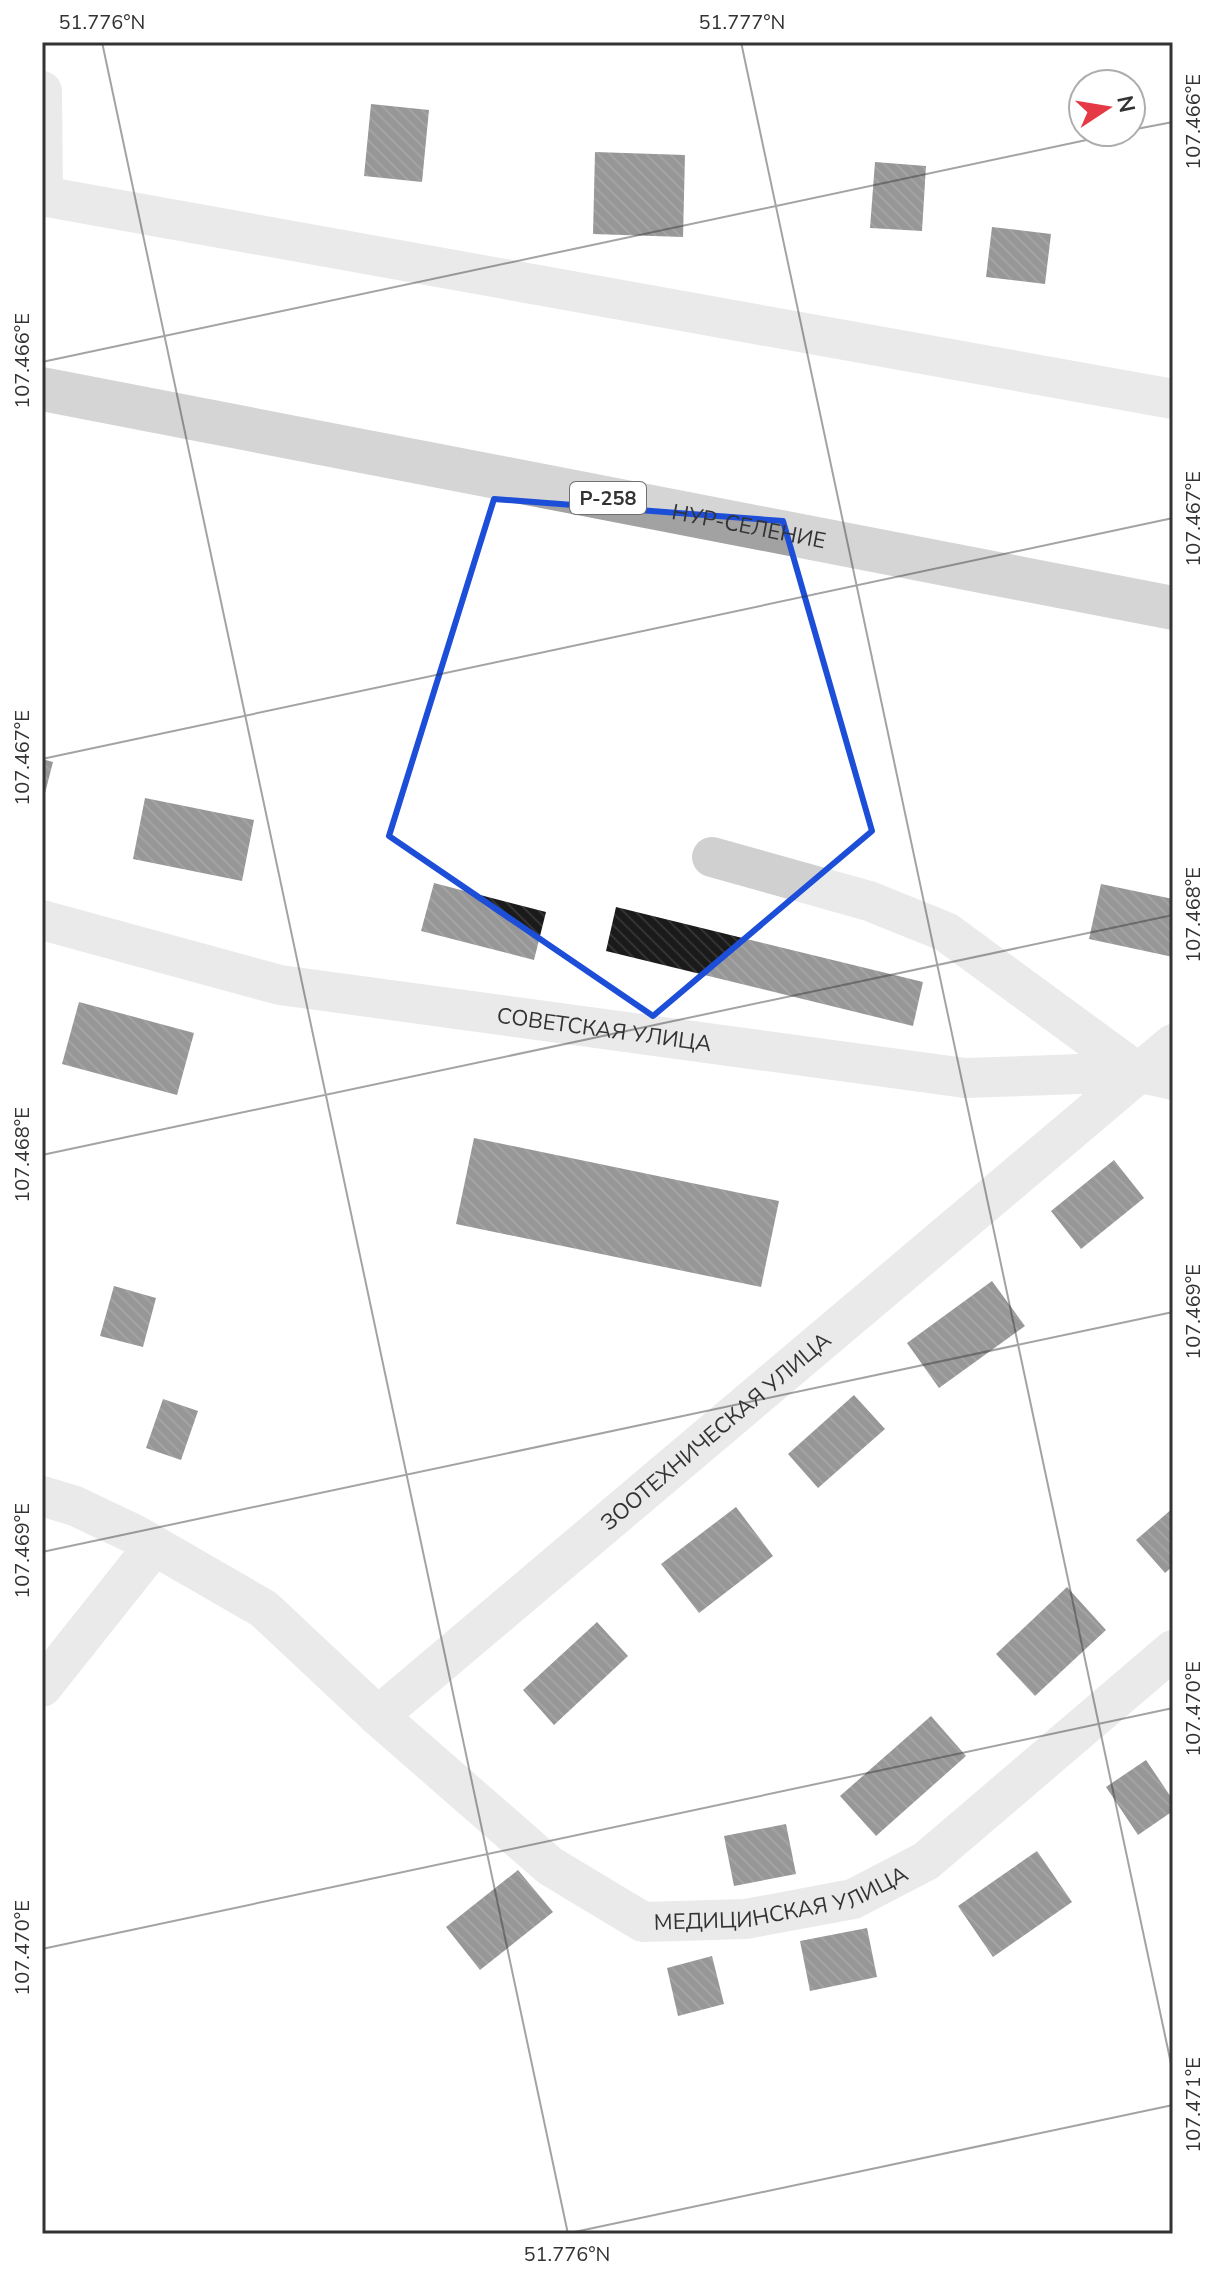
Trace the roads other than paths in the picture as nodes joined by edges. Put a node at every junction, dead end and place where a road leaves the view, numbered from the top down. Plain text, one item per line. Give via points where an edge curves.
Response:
1 (42, 91) edge
2 (43, 196) edge
3 (42, 389) edge
4 (1173, 399) edge
5 (1173, 608) edge
6 (712, 857) dead end
7 (42, 920) edge
8 (1173, 1044) edge
9 (1155, 1076) edge
10 (42, 1496) edge
11 (154, 1546) junction
12 (1173, 1650) edge
13 (42, 1687) edge
14 (378, 1716) junction

1 - 2 street
2 - 4 street
3 - 5 highway, НУР-СЕЛЕНИЕ / Р-258
6 - 9 street via 869,901 946,932
7 - 9 street, СОВЕТСКАЯ УЛИЦА via 296,987 965,1078
8 - 9 street, ЗООТЕХНИЧЕСКАЯ УЛИЦА
9 - 14 street, ЗООТЕХНИЧЕСКАЯ УЛИЦА
10 - 11 street via 75,1506
11 - 13 street
11 - 14 street via 264,1609
12 - 14 street, МЕДИЦИНСКАЯ УЛИЦА via 926,1861 853,1899 746,1919 643,1922 550,1866

